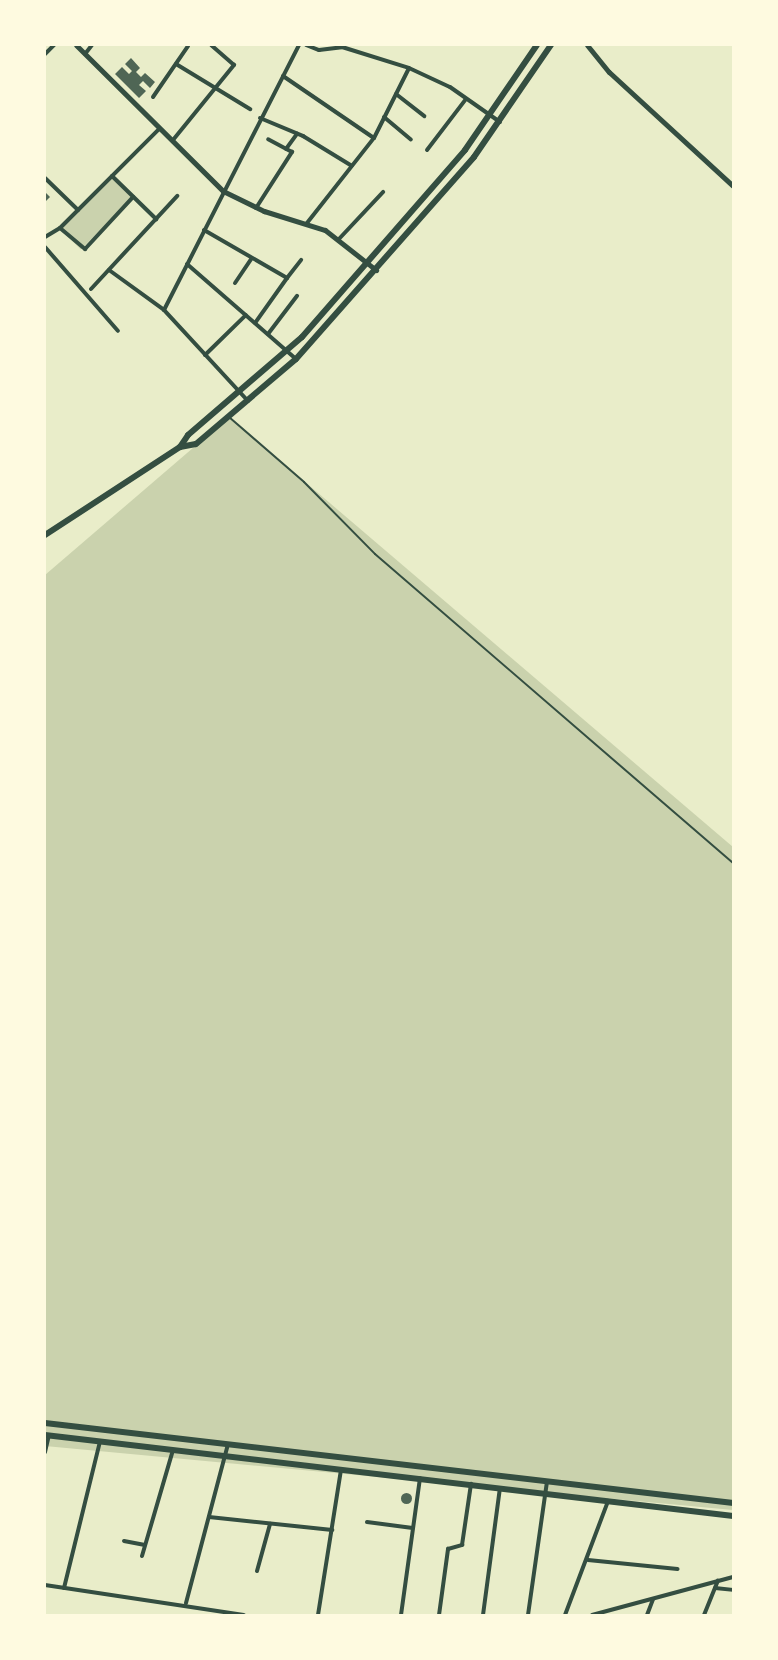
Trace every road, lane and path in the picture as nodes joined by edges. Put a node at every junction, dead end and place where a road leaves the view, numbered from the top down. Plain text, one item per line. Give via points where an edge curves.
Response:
1 (54, 45) edge
2 (76, 45) edge
3 (92, 45) edge
4 (187, 45) edge
5 (211, 45) edge
6 (299, 45) edge
7 (306, 45) edge
8 (537, 45) edge
9 (550, 45) edge
10 (588, 45) edge
11 (341, 46) edge
12 (45, 54) edge
13 (85, 54) junction
14 (176, 64) junction
15 (409, 68) junction
16 (283, 76) junction
17 (217, 90) junction
18 (396, 94) junction
19 (153, 97) dead end
20 (466, 99) junction
21 (250, 109) dead end
22 (490, 115) junction
23 (424, 116) dead end
24 (384, 117) junction
25 (260, 118) junction
26 (500, 122) junction
27 (160, 128) junction
28 (297, 134) junction
29 (374, 138) junction
30 (173, 140) junction
31 (268, 140) dead end
32 (411, 140) dead end
33 (286, 149) junction
34 (427, 150) dead end
35 (352, 166) junction
36 (112, 176) junction
37 (45, 178) edge
38 (733, 186) edge
39 (223, 191) junction
40 (383, 192) dead end
41 (177, 196) dead end
42 (133, 197) junction
43 (256, 208) junction
44 (78, 210) junction
45 (156, 218) junction
46 (307, 223) junction
47 (60, 228) junction
48 (204, 230) junction
49 (45, 237) edge
50 (338, 240) junction
51 (45, 247) edge
52 (252, 258) junction
53 (300, 260) dead end
54 (367, 263) junction
55 (187, 264) junction
56 (109, 270) junction
57 (376, 270) junction
58 (287, 278) junction
59 (235, 283) dead end
60 (91, 289) dead end
61 (297, 296) dead end
62 (164, 310) junction
63 (246, 315) junction
64 (255, 323) junction
65 (118, 330) dead end
66 (268, 334) junction
67 (288, 351) junction
68 (205, 355) junction
69 (296, 359) junction
70 (240, 393) junction
71 (248, 401) junction
72 (229, 417) junction
73 (180, 448) junction
74 (45, 535) edge
75 (733, 863) edge
76 (45, 1423) edge
77 (47, 1435) edge
78 (100, 1441) junction
79 (228, 1444) junction
80 (173, 1450) junction
81 (45, 1452) edge
82 (226, 1456) junction
83 (341, 1470) junction
84 (420, 1478) junction
85 (547, 1480) junction
86 (471, 1484) junction
87 (501, 1487) junction
88 (545, 1492) junction
89 (608, 1501) junction
90 (733, 1503) edge
91 (733, 1516) edge
92 (210, 1517) junction
93 (367, 1522) dead end
94 (270, 1524) junction
95 (413, 1528) junction
96 (332, 1530) junction
97 (124, 1541) dead end
98 (144, 1545) junction
99 (142, 1556) dead end
100 (588, 1560) junction
101 (678, 1569) dead end
102 (257, 1571) dead end
103 (733, 1577) edge
104 (718, 1581) junction
105 (45, 1585) edge
106 (64, 1588) junction
107 (715, 1588) junction
108 (733, 1590) edge
109 (653, 1598) junction
110 (186, 1603) junction
111 (244, 1615) edge
112 (318, 1615) edge
113 (401, 1615) edge
114 (439, 1615) edge
115 (483, 1615) edge
116 (528, 1615) edge
117 (565, 1615) edge
118 (592, 1615) edge
119 (647, 1615) edge
120 (704, 1615) edge

1 - 12 street
2 - 13 street
3 - 13 street
4 - 14 street
5 - 17 street via 233,60
6 - 16 street
7 - 11 street via 319,50
8 - 22 main road
9 - 26 main road
10 - 38 street via 609,72
11 - 15 street
13 - 27 street
14 - 17 street
14 - 19 street
15 - 18 street
15 - 20 street
16 - 25 street
16 - 29 street
17 - 21 street
17 - 30 street
18 - 23 street
18 - 24 street
20 - 22 street
20 - 34 street
22 - 26 street
22 - 54 main road
24 - 29 street
24 - 32 street
25 - 28 street
25 - 39 street
26 - 57 main road
27 - 30 street
27 - 36 street
28 - 33 street
28 - 35 street
29 - 35 street
30 - 39 street
31 - 33 street
33 - 43 street via 292,152
35 - 46 street
36 - 42 street
36 - 44 street
37 - 44 street
39 - 43 street
39 - 48 street
40 - 50 street
41 - 45 street
42 - 45 street
42 - 47 street via 85,248
43 - 46 street
44 - 47 street
45 - 56 street
46 - 50 street
47 - 49 street
48 - 52 street
48 - 55 street
50 - 54 street
51 - 65 street
52 - 58 street
52 - 59 street
53 - 58 street
54 - 57 street
54 - 67 main road
55 - 62 street
55 - 63 street
56 - 60 street
56 - 62 street
57 - 69 main road
58 - 64 street
61 - 66 street
62 - 68 street
63 - 64 street
63 - 68 street
64 - 66 street
66 - 67 street
67 - 69 street
67 - 70 main road
68 - 70 street
69 - 71 main road
70 - 71 street
70 - 73 main road via 188,435
71 - 72 main road
72 - 73 main road via 196,444
72 - 75 lane via 304,482 382,561
73 - 74 main road
76 - 79 main road
77 - 78 main road
77 - 81 street
78 - 80 main road
78 - 106 street
79 - 82 street
79 - 85 main road
80 - 82 main road
80 - 98 street
82 - 83 main road
82 - 92 street
83 - 84 main road
83 - 96 street
84 - 86 main road
84 - 95 street
85 - 88 street
85 - 90 main road
86 - 87 main road
86 - 114 street via 462,1546 448,1549
87 - 88 main road
87 - 115 street
88 - 89 main road
88 - 116 street
89 - 91 main road
89 - 100 street
92 - 94 street
92 - 110 street
93 - 95 street
94 - 96 street
94 - 102 street
95 - 113 street
96 - 112 street
97 - 98 street
98 - 99 street
100 - 101 street
100 - 117 street
103 - 104 street
104 - 107 street
104 - 109 street
105 - 106 street
106 - 110 street
107 - 108 street
107 - 120 street
109 - 118 street
109 - 119 street
110 - 111 street

